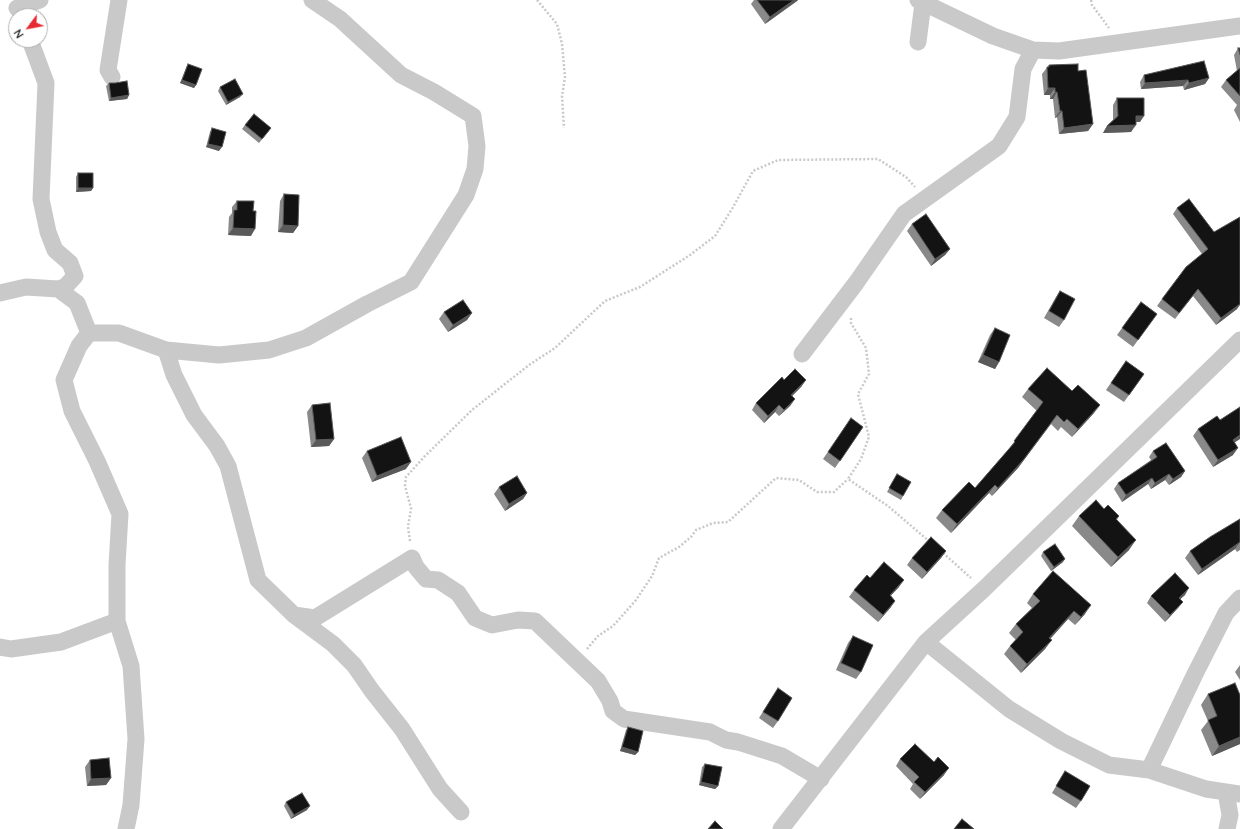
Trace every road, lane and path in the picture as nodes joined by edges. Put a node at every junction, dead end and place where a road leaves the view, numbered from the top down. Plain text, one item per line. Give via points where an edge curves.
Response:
1 (40, 0) edge
2 (119, 0) edge
3 (312, 0) edge
4 (537, 0) edge
5 (1091, 0) edge
6 (920, 2) edge
7 (17, 8) edge
8 (1240, 26) edge
9 (918, 42) dead end
10 (1123, 43) junction
11 (33, 48) edge
12 (1033, 50) junction
13 (112, 77) dead end
14 (564, 128) dead end
15 (925, 200) junction
16 (58, 289) junction
17 (849, 292) junction
18 (0, 293) edge
19 (89, 333) junction
20 (1240, 340) edge
21 (166, 350) junction
22 (802, 354) dead end
23 (848, 479) junction
24 (936, 547) edge
25 (942, 552) edge
26 (412, 558) junction
27 (984, 589) junction
28 (1240, 598) edge
29 (294, 615) junction
30 (117, 621) junction
31 (926, 642) junction
32 (0, 647) edge
33 (577, 661) junction
34 (1149, 770) junction
35 (821, 779) junction
36 (1233, 793) edge
37 (461, 812) dead end
38 (126, 829) edge
39 (781, 829) edge
40 (1227, 829) edge

1 - 7 street
2 - 13 street via 108,70
3 - 21 street via 340,20 401,75 473,116 477,146 476,169 466,195 411,282 306,338 269,350 219,355
4 - 14 path via 557,24 562,44 565,77 562,96
5 - 10 path via 1092,5
6 - 9 street
6 - 12 street via 993,36
8 - 10 street
10 - 12 street via 1059,51
11 - 16 street via 46,83 41,199 55,250 70,263 74,276 65,287
12 - 15 street via 1023,69 1017,117 999,146
15 - 17 street via 904,214
15 - 26 path via 906,177 878,159 778,160 753,171 714,236 690,255 640,287 605,301 555,348 528,365 472,410 406,477 412,508 408,527
16 - 18 street via 26,287
16 - 19 street via 77,303
17 - 22 street
17 - 23 path via 851,323 866,348 869,374 858,394 869,437 861,459
19 - 21 street via 120,334
19 - 30 street via 79,346 64,380 72,411 120,514
20 - 27 street
21 - 29 street via 174,375 194,415 228,466 258,580
23 - 24 path via 888,506
23 - 33 path via 834,492 817,492 799,480 776,478 728,522 696,530 679,547 659,558 652,576 636,600 613,626 598,636
25 - 27 path
26 - 29 street via 315,618
26 - 33 street via 426,579 438,580 458,593 476,618 492,625 518,620 535,621
27 - 31 street
28 - 34 street via 1226,613
29 - 37 street via 333,644 354,665 402,729 440,789
30 - 32 street via 61,642 11,649
30 - 38 street via 131,666 136,739 131,805
31 - 34 street via 1009,709 1061,741 1109,765
31 - 35 street
33 - 35 street via 598,681 613,711 624,719 710,732 726,740 782,756
34 - 36 street via 1206,789
35 - 39 street
36 - 40 street

